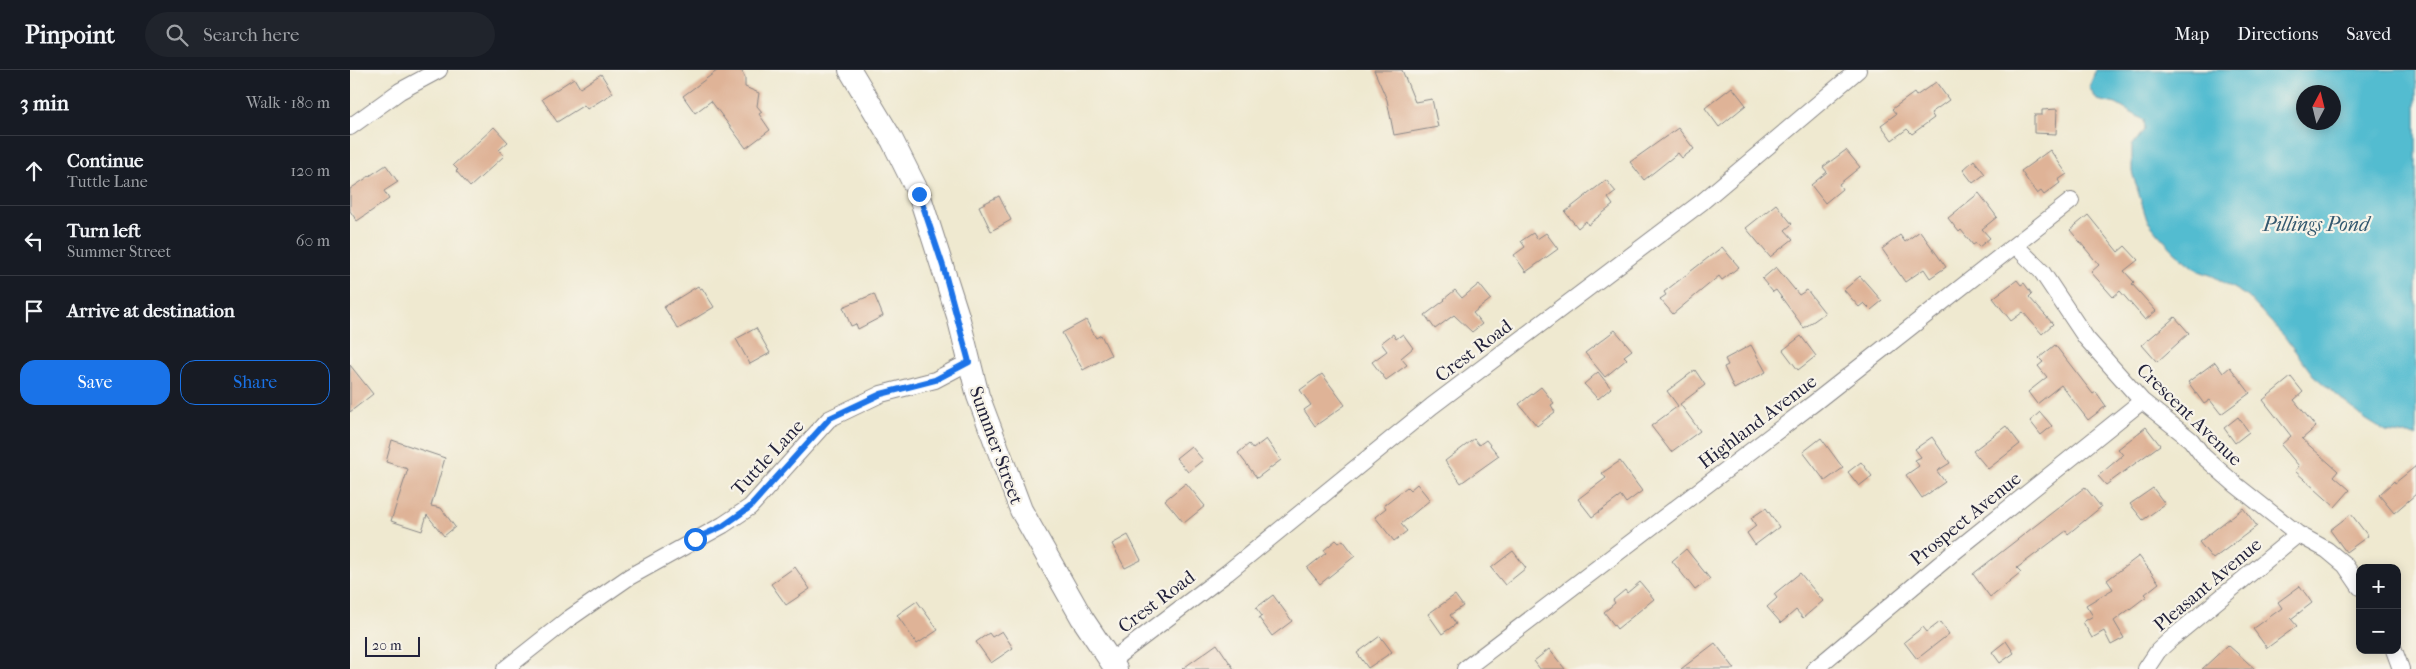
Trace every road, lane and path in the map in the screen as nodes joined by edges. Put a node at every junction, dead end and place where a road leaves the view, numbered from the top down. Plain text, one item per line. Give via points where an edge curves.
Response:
1 (438, 70) edge
2 (850, 70) edge
3 (1858, 70) edge
4 (350, 127) edge
5 (2071, 201) dead end
6 (2015, 245) junction
7 (969, 362) junction
8 (2142, 401) junction
9 (2298, 534) junction
10 (2356, 580) edge
11 (2395, 654) edge
12 (1114, 665) edge
13 (2146, 668) edge
14 (506, 669) edge
15 (1465, 669) edge
16 (1815, 669) edge
17 (2401, 669) edge

1 - 4 street via 400,91
2 - 7 main road, Summer Street via 892,140 919,194 946,274
3 - 12 street, Crest Road via 1702,202 1432,406
5 - 6 street, Highland Avenue
6 - 8 street, Crescent Avenue via 2042,272 2086,338
6 - 15 street, Highland Avenue
7 - 12 main road, Summer Street via 978,396 1021,510 1086,624
7 - 14 street, Tuttle Lane via 935,380 881,394 830,418 750,507 723,526 629,577 567,620
8 - 9 street, Crescent Avenue via 2191,440 2203,456 2236,486
8 - 16 street, Prospect Avenue
9 - 10 street, Crescent Avenue via 2345,564
9 - 13 street, Pleasant Avenue via 2171,639
11 - 17 street

